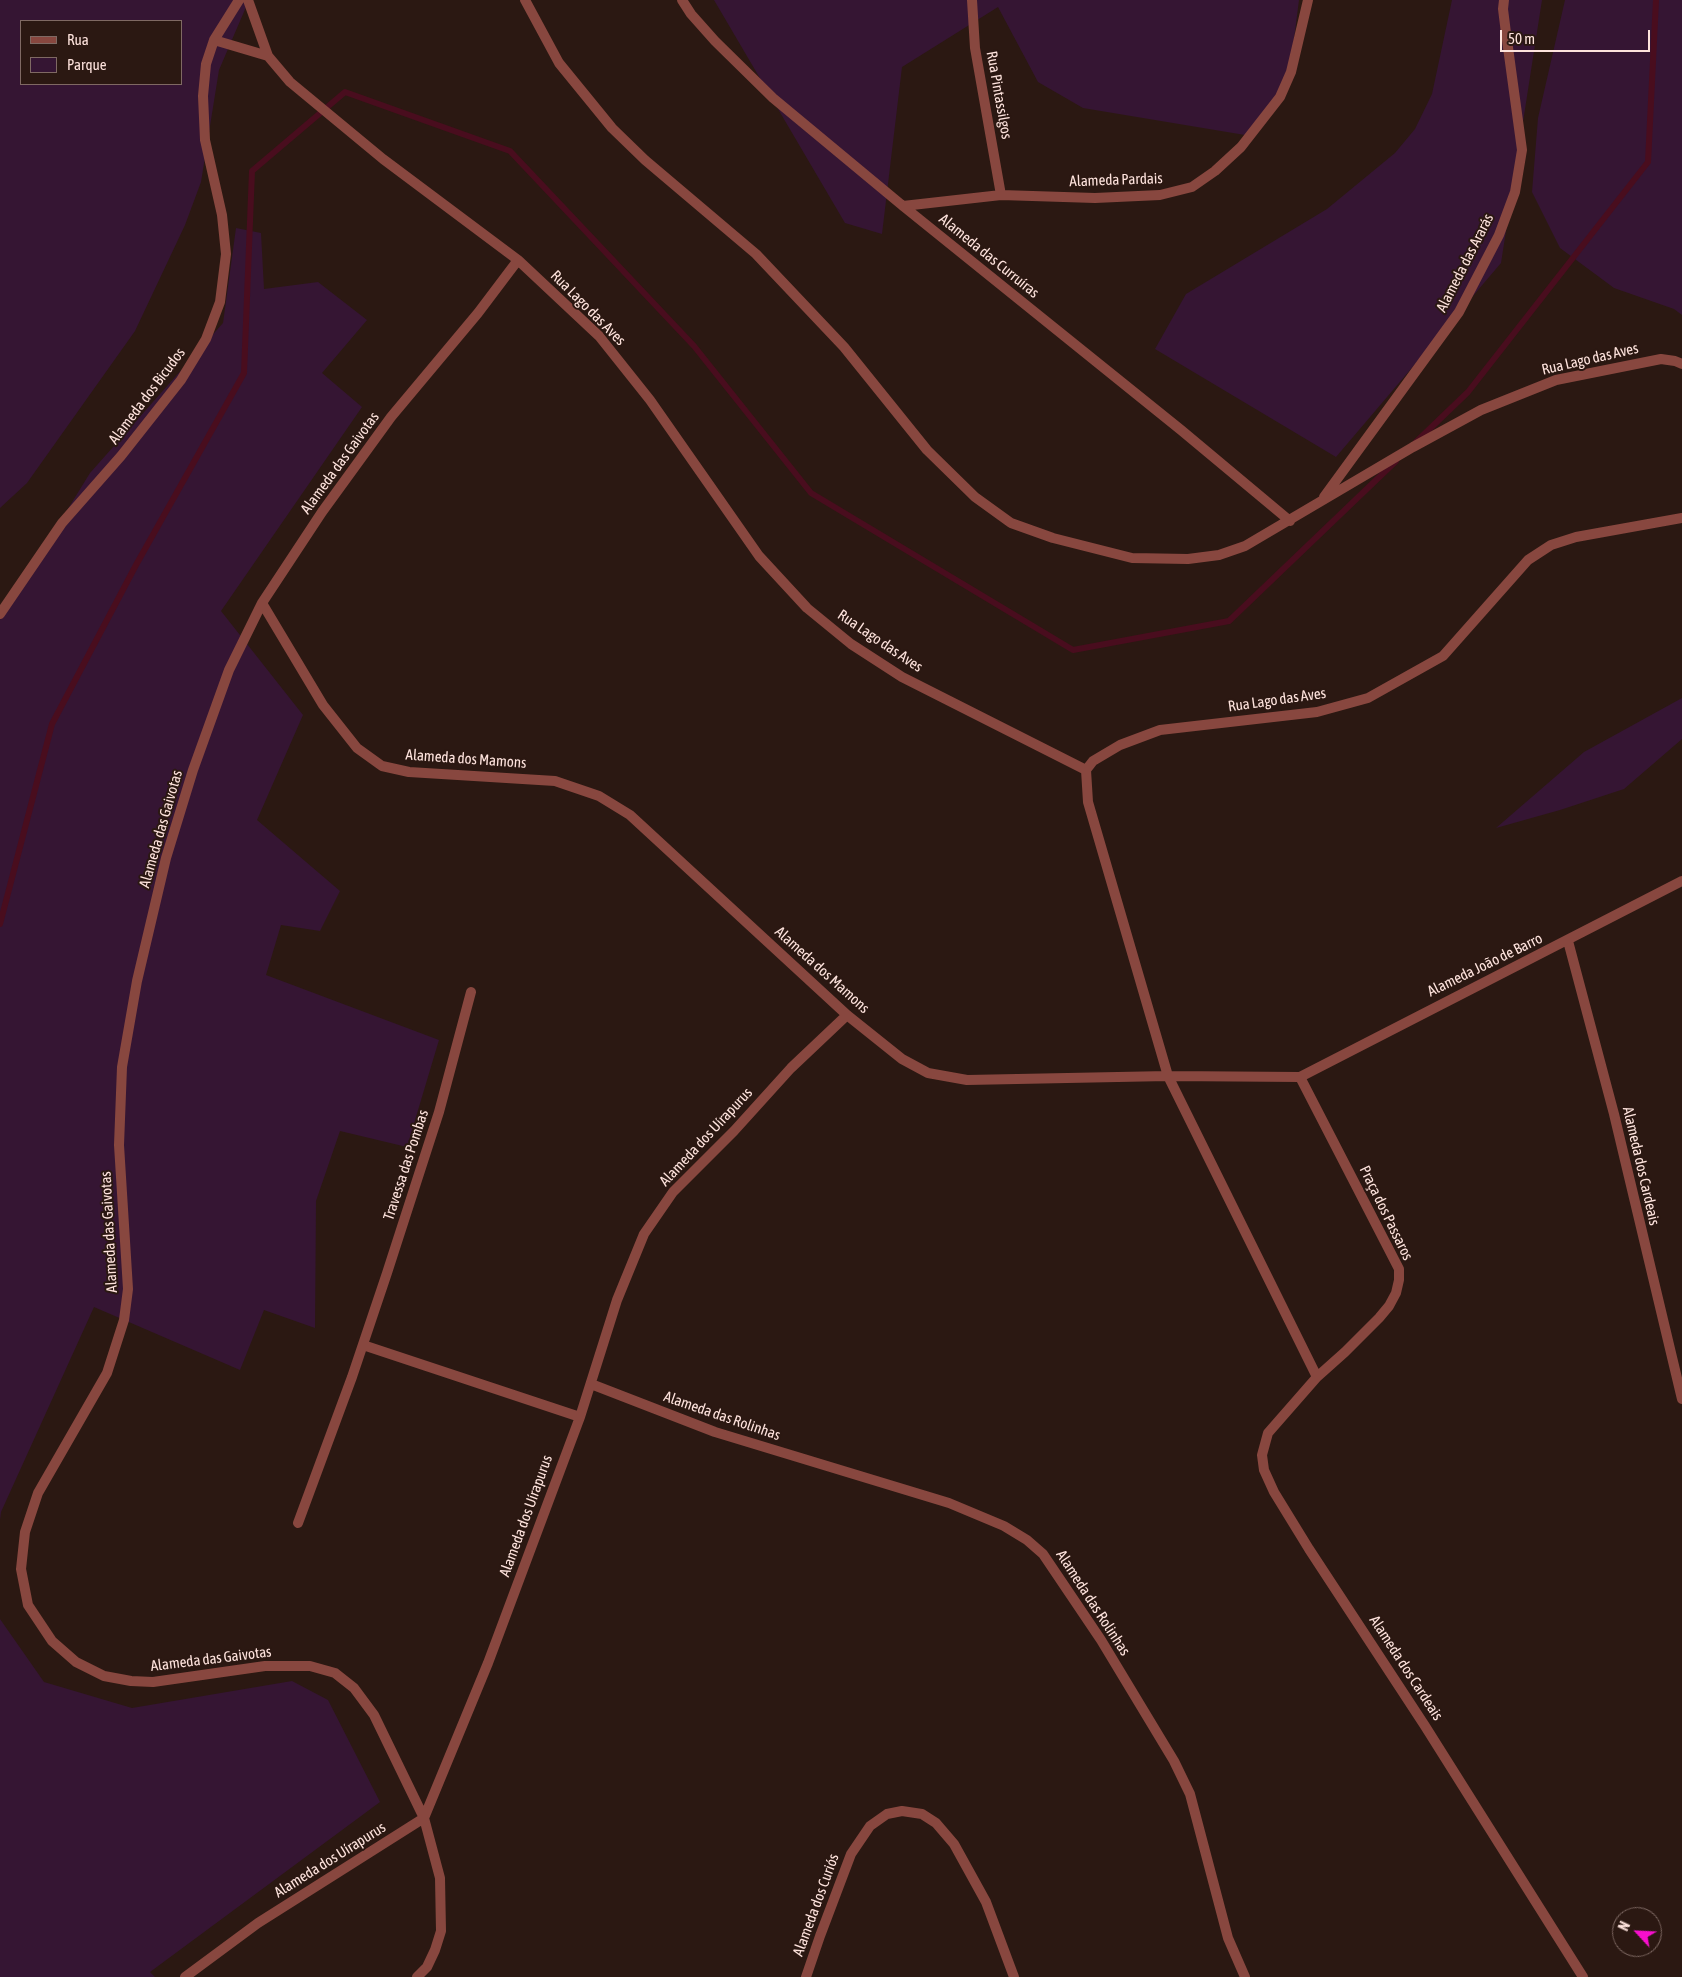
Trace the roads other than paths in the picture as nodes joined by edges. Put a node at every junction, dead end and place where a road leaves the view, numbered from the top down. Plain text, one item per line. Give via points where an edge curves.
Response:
1 (239, 0) edge
2 (248, 0) edge
3 (525, 0) edge
4 (682, 0) edge
5 (972, 0) edge
6 (1308, 0) edge
7 (1504, 0) edge
8 (214, 40) junction
9 (268, 56) junction
10 (1001, 195) junction
11 (903, 206) junction
12 (518, 260) junction
13 (1682, 364) edge
14 (1320, 502) junction
15 (1682, 518) edge
16 (1290, 521) junction
17 (262, 603) junction
18 (0, 614) edge
19 (1086, 770) junction
20 (1682, 881) edge
21 (1568, 941) junction
22 (471, 992) dead end
23 (847, 1015) junction
24 (1168, 1076) junction
25 (1300, 1076) junction
26 (363, 1345) junction
27 (1317, 1377) junction
28 (591, 1384) junction
29 (1682, 1398) edge
30 (580, 1417) junction
31 (298, 1523) dead end
32 (424, 1818) junction
33 (185, 1977) edge
34 (417, 1977) edge
35 (806, 1977) edge
36 (1014, 1977) edge
37 (1244, 1977) edge
38 (1583, 1977) edge

1 - 8 street, Alameda dos Bicudos
2 - 9 street, Rua Lago das Aves
3 - 16 street, Rua Lago das Aves via 559,63 612,128 756,254 844,347 927,450 975,497 1011,523 1053,538 1132,558 1188,559 1219,555 1245,546
4 - 11 street, Alameda das Curruíras via 715,41 774,98
5 - 10 street, Rua Pintassilgos via 975,48
6 - 10 street, Alameda Pardais via 1291,72 1280,97 1241,147 1192,188 1160,195 1095,198
7 - 14 street, Alameda das Ararás via 1522,150 1515,192 1499,235 1459,312
8 - 9 street
8 - 18 street, Alameda dos Bicudos via 206,64 203,96 205,140 222,215 226,254 220,302 206,338 181,380 62,523
9 - 12 street, Rua Lago das Aves via 290,82 324,111
10 - 11 street, Alameda Pardais
11 - 16 street, Alameda das Curruíras
12 - 17 street, Alameda das Gaivotas via 392,418 322,512
12 - 19 street, Rua Lago das Aves via 599,336 650,400 759,556 807,608 851,644 902,677
13 - 14 street, Rua Lago das Aves via 1661,359 1556,380 1481,410
14 - 16 street, Rua Lago das Aves
15 - 19 street, Rua Lago das Aves via 1576,537 1551,545 1528,560 1443,656 1368,698 1317,712 1160,730 1120,745 1094,761
17 - 23 street, Alameda dos Mamons via 323,705 357,748 382,766 410,772 555,781 599,796 630,814
17 - 32 street, Alameda das Gaivotas via 229,670 193,770 166,858 137,981 122,1067 119,1145 128,1289 124,1320 106,1373 38,1493 25,1532 21,1568 28,1605 52,1641 76,1662 104,1676 153,1682 266,1666 310,1666 335,1674 354,1688 374,1716
19 - 24 street via 1088,802
20 - 21 street, Alameda João de Barro
21 - 25 street, Alameda João de Barro
21 - 29 street, Alameda dos Cardeais via 1614,1114
22 - 26 street, Travessa das Pombas via 439,1112
23 - 24 street, Alameda dos Mamons via 902,1059 928,1073 968,1080
23 - 28 street, Alameda dos Uírapurus via 791,1068 673,1192 644,1234 616,1300
24 - 25 street
24 - 27 street
25 - 27 street, Praça dos Passaros via 1399,1269 1396,1293 1389,1306
26 - 30 street
26 - 31 street, Travessa das Pombas
27 - 38 street, Alameda dos Cardeais via 1268,1433 1262,1455 1267,1478 1309,1549
28 - 30 street, Alameda dos Uírapurus
28 - 37 street, Alameda das Rolinhas via 715,1432 949,1503 1004,1526 1043,1554 1101,1640 1174,1761 1190,1794 1228,1938
30 - 32 street, Alameda dos Uírapurus via 488,1663
32 - 33 street, Alameda dos Uírapurus via 258,1923
32 - 34 street, Alameda das Gaivotas via 440,1878 441,1931 427,1967
35 - 36 street, Alameda dos Curiós via 851,1854 870,1826 887,1814 902,1811 922,1814 936,1823 954,1844 986,1902

